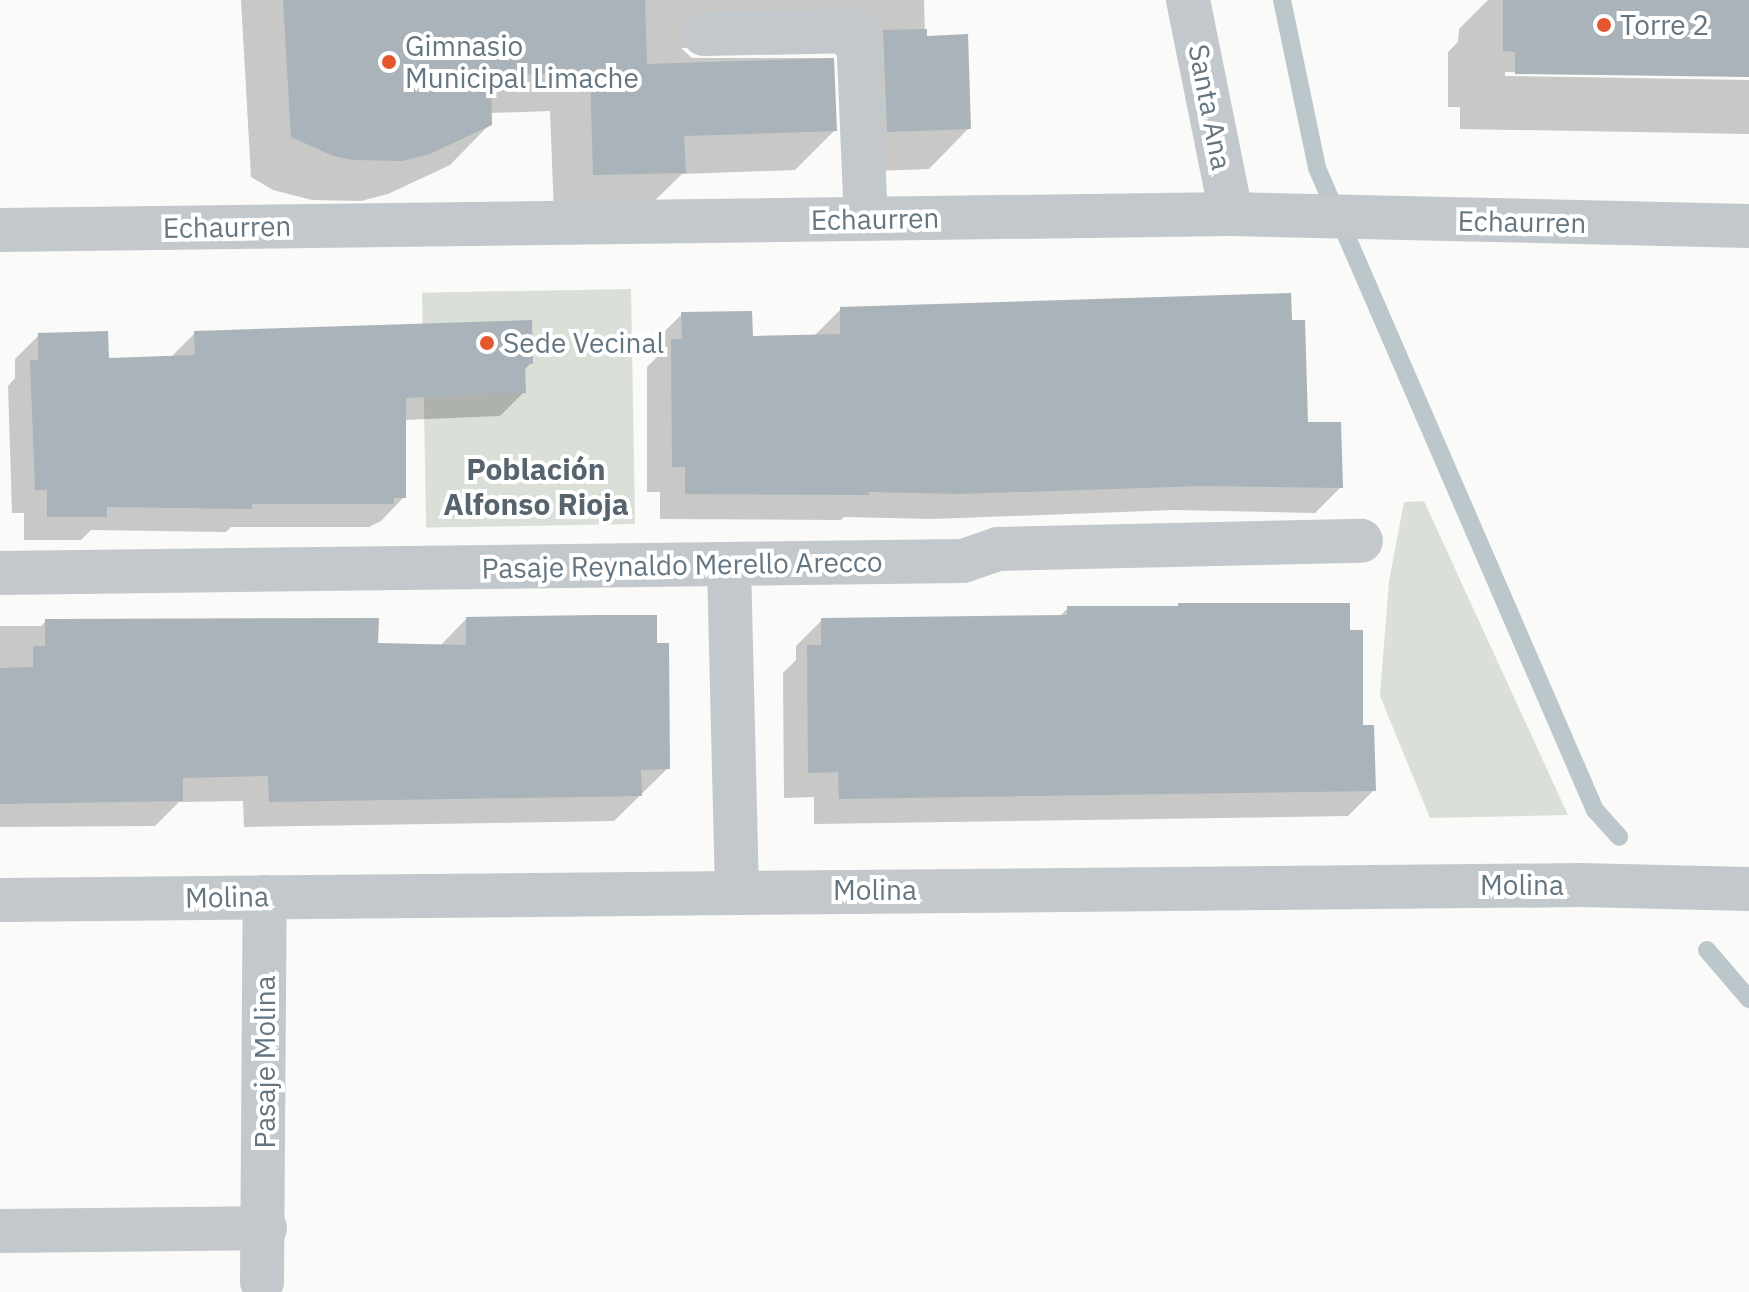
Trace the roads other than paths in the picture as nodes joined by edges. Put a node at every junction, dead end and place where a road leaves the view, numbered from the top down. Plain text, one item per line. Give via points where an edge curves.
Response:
1 (1188, 0) edge
2 (704, 34) dead end
3 (1231, 214) junction
4 (866, 219) junction
5 (1749, 226) edge
6 (0, 230) edge
7 (1361, 541) dead end
8 (729, 565) junction
9 (0, 573) edge
10 (1749, 889) edge
11 (737, 891) junction
12 (265, 897) junction
13 (0, 900) edge
14 (265, 1228) junction
15 (0, 1231) edge
16 (262, 1282) dead end

1 - 3 street, Santa Ana
2 - 4 street via 858,31
3 - 4 street, Echaurren
3 - 5 street, Echaurren
4 - 6 street, Echaurren
7 - 8 street, Pasaje Reynaldo Merello Arecco via 998,549 963,561
8 - 9 street, Pasaje Reynaldo Merello Arecco
8 - 11 street
10 - 11 street, Molina via 1580,885
11 - 12 street, Molina
12 - 13 street, Molina
12 - 14 street, Pasaje Molina
14 - 15 street
14 - 16 street, Pasaje Molina

